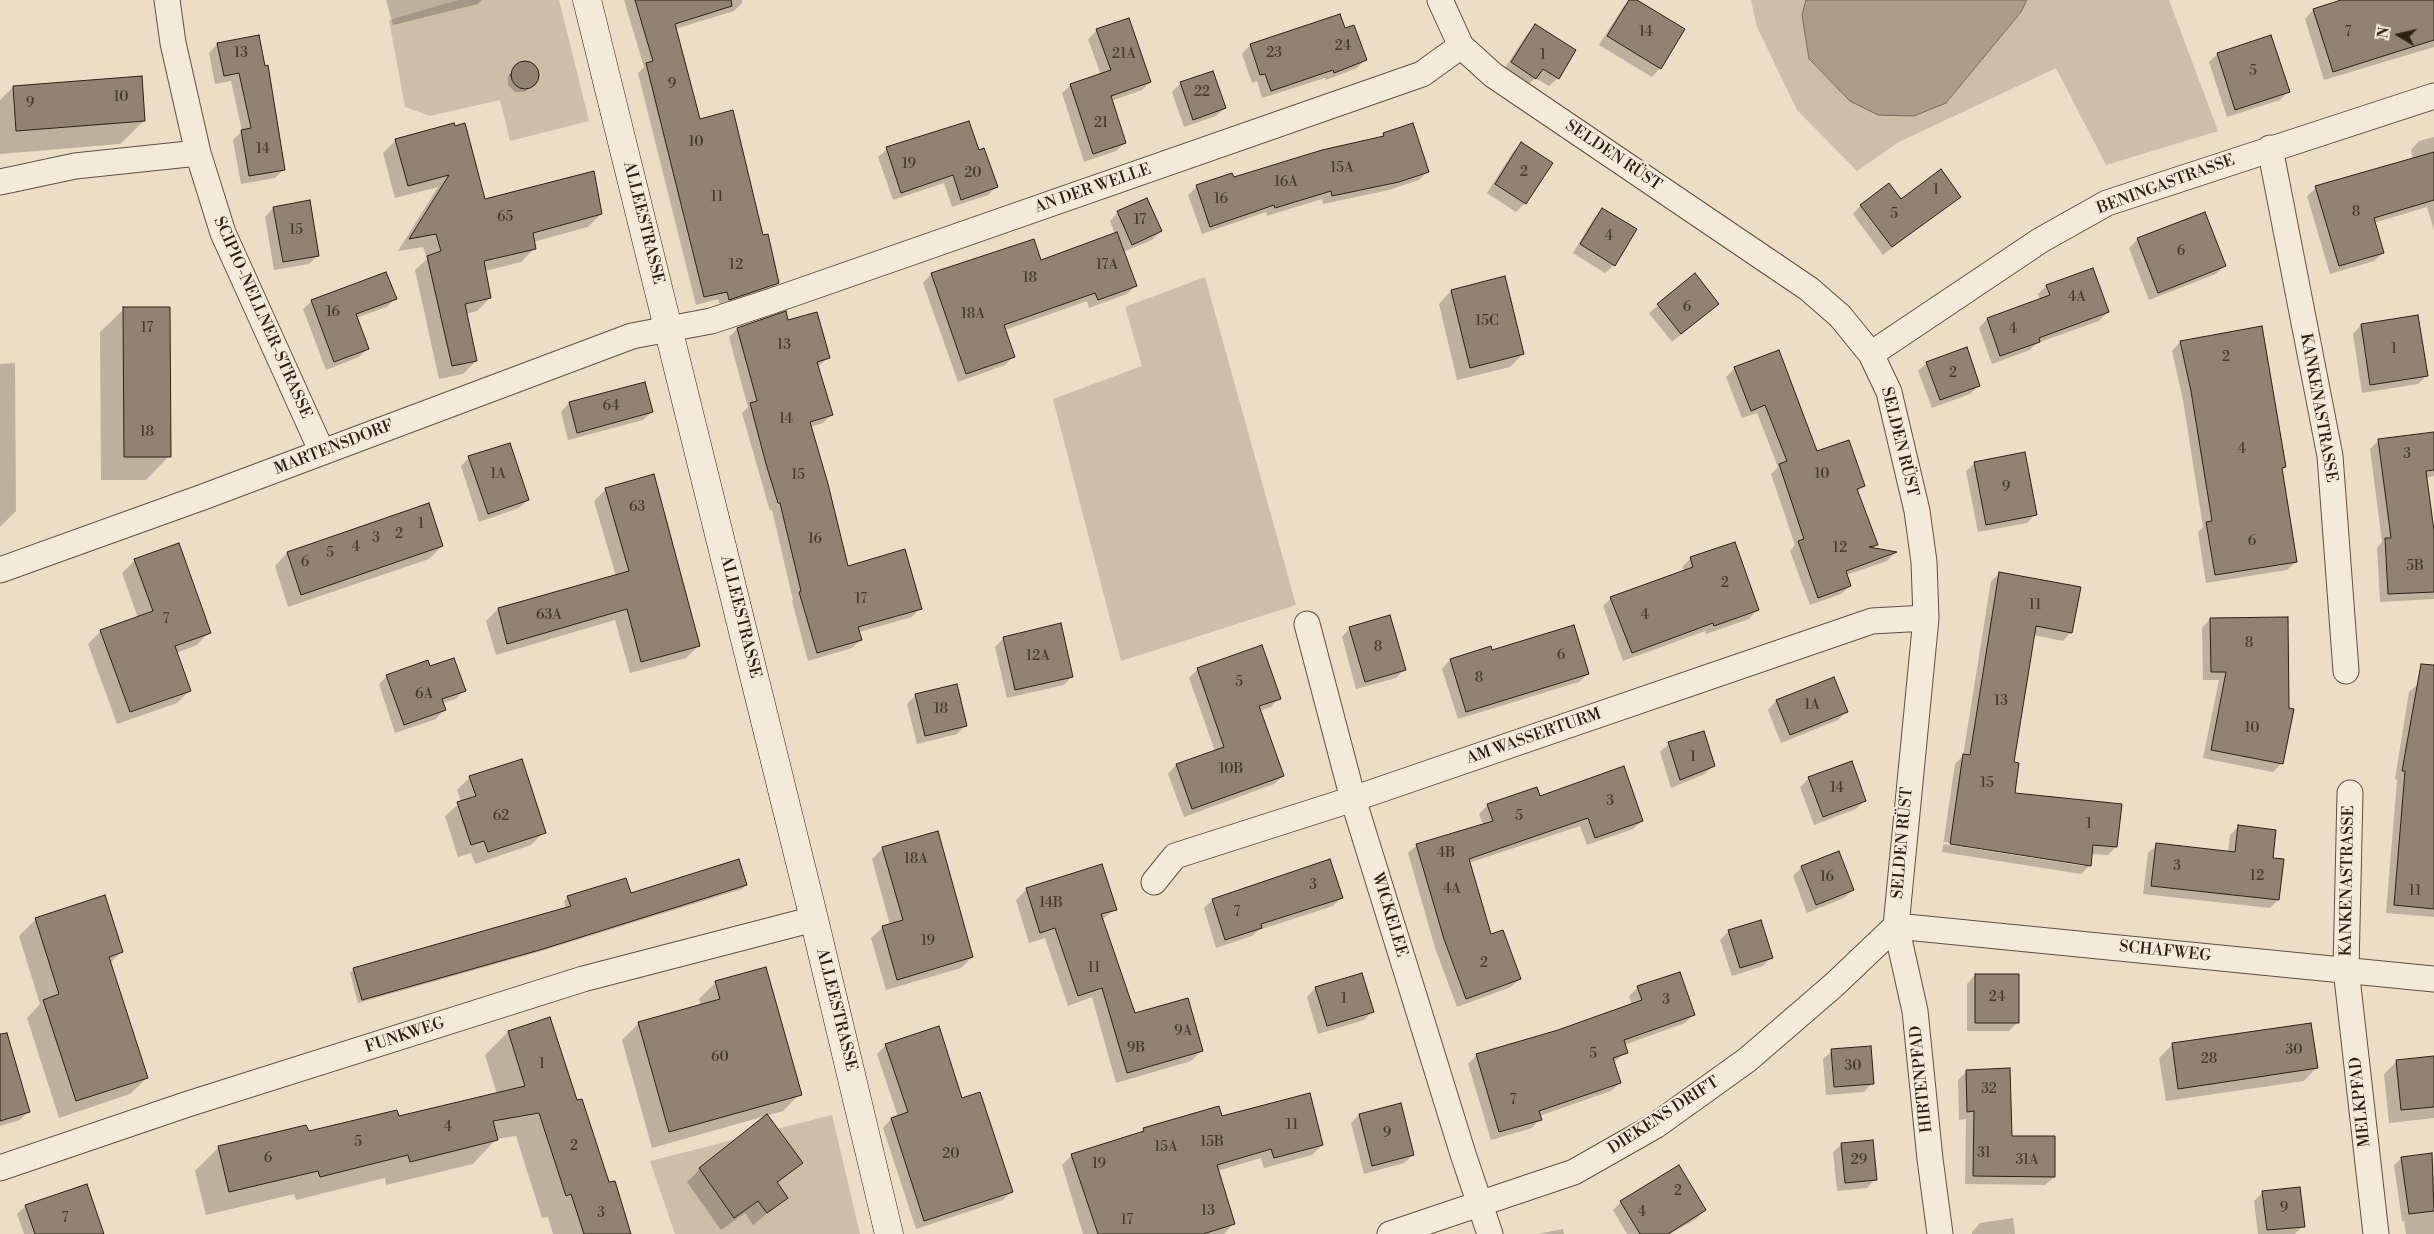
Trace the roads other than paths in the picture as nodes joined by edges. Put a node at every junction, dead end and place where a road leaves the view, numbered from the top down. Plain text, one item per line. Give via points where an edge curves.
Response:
1 (167, 0) edge
2 (587, 0) edge
3 (1440, 0) edge
4 (1461, 46) junction
5 (2434, 96) edge
6 (2270, 148) junction
7 (198, 153) junction
8 (0, 182) edge
9 (669, 329) junction
10 (1871, 354) junction
11 (322, 452) junction
12 (0, 570) edge
13 (1926, 618) junction
14 (1307, 624) dead end
15 (2346, 671) dead end
16 (2350, 793) dead end
17 (1354, 799) junction
18 (1154, 882) dead end
19 (814, 919) junction
20 (1896, 926) junction
21 (2346, 969) junction
22 (2434, 980) edge
23 (0, 1168) edge
24 (1481, 1204) junction
25 (889, 1234) edge
26 (1390, 1234) edge
27 (1490, 1234) edge
28 (1940, 1234) edge
29 (2376, 1234) edge

1 - 7 street, SCIPIO-NELLNER-STRASSE via 173,43
2 - 9 main road, ALLEESTRASSE
3 - 4 street
4 - 9 street, AN DER WELLE via 1422,74 769,302 710,321
4 - 10 street, SELDEN RÜST via 1493,75 1809,289 1840,316
5 - 6 street, BENINGASTRASSE
6 - 10 street, BENINGASTRASSE via 2107,203 2041,240
6 - 15 street, KANKENASTRASSE via 2330,456
7 - 8 street via 75,166
7 - 11 street, SCIPIO-NELLNER-STRASSE via 223,233
9 - 11 street, MARTENSDORF via 632,336
9 - 19 main road, ALLEESTRASSE
10 - 13 street, SELDEN RÜST via 1889,392 1917,511 1924,562
11 - 12 street, MARTENSDORF
13 - 17 street, AM WASSERTURM via 1872,622
13 - 20 street, SELDEN RÜST
14 - 17 street, WICKELEE
16 - 21 street, KANKENASTRASSE
17 - 18 street, AM WASSERTURM via 1175,856
17 - 24 street, WICKELEE
19 - 23 street, FUNKWEG via 582,978
19 - 25 main road, ALLEESTRASSE
20 - 21 street, SCHAFWEG
20 - 24 street, DIEKENS DRIFT via 1747,1060 1655,1126 1574,1172
20 - 28 street, HIRTENPFAD via 1915,1011
21 - 22 street, SCHAFWEG
21 - 29 street, MELKPFAD
24 - 26 street, DIEKENS DRIFT
24 - 27 street, WICKELEE

